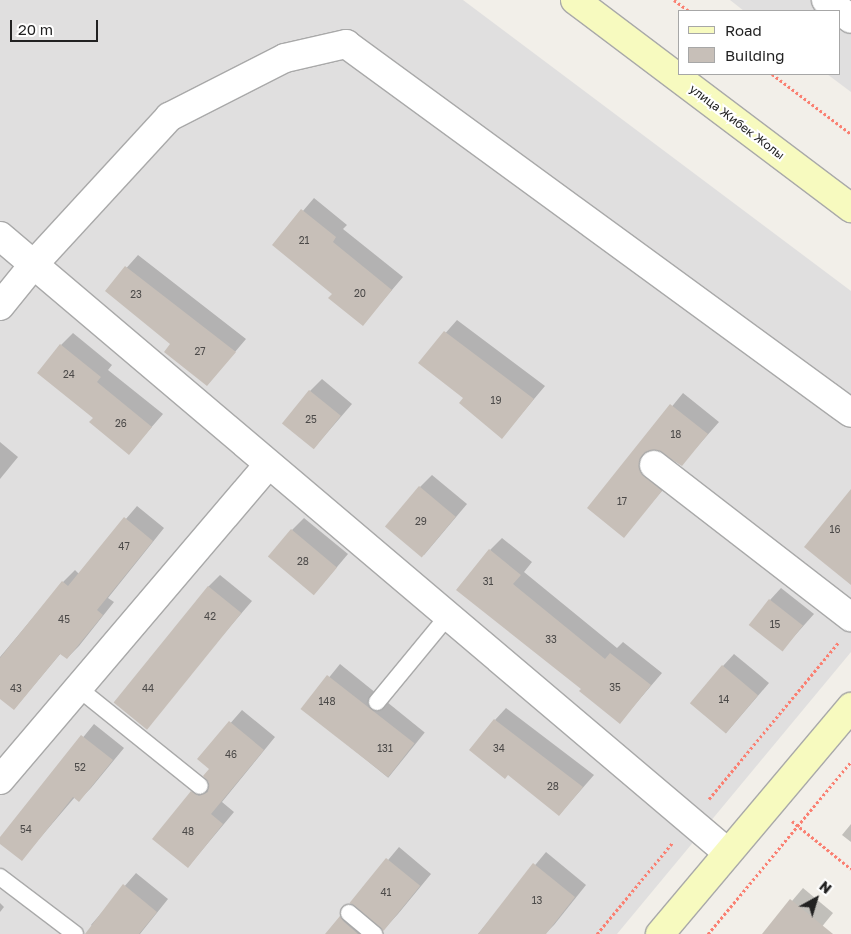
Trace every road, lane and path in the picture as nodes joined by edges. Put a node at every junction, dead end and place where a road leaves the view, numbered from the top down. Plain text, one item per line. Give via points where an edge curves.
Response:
1 (575, 0) edge
2 (674, 0) edge
3 (826, 0) edge
4 (687, 10) edge
5 (839, 10) edge
6 (841, 11) edge
7 (851, 19) edge
8 (773, 75) edge
9 (851, 134) edge
10 (851, 208) edge
11 (0, 236) edge
12 (34, 264) junction
13 (0, 306) edge
14 (851, 413) edge
15 (268, 465) junction
16 (654, 465) dead end
17 (447, 617) junction
18 (848, 626) edge
19 (78, 688) junction
20 (376, 702) dead end
21 (851, 706) edge
22 (851, 762) edge
23 (0, 780) edge
24 (200, 786) dead end
25 (770, 803) junction
26 (690, 822) junction
27 (798, 826) junction
28 (728, 853) junction
29 (851, 869) edge
30 (0, 877) edge
31 (349, 913) dead end
32 (75, 934) edge
33 (374, 934) edge
34 (597, 934) edge
35 (660, 934) edge
36 (708, 934) edge

1 - 10 street, улица Жибек Жолы
2 - 4 path
3 - 5 street
6 - 7 street
8 - 9 path
11 - 12 street
12 - 13 street
12 - 14 street via 169,116 285,58 346,44
12 - 15 street
15 - 17 street
15 - 19 street
16 - 18 street
17 - 20 lane
17 - 26 street
18 - 26 path
19 - 23 street
19 - 24 lane
21 - 25 street
22 - 27 path
25 - 27 path
25 - 28 street
26 - 28 street
26 - 34 path
27 - 29 path
27 - 36 path
28 - 35 street
30 - 32 lane
31 - 33 lane

